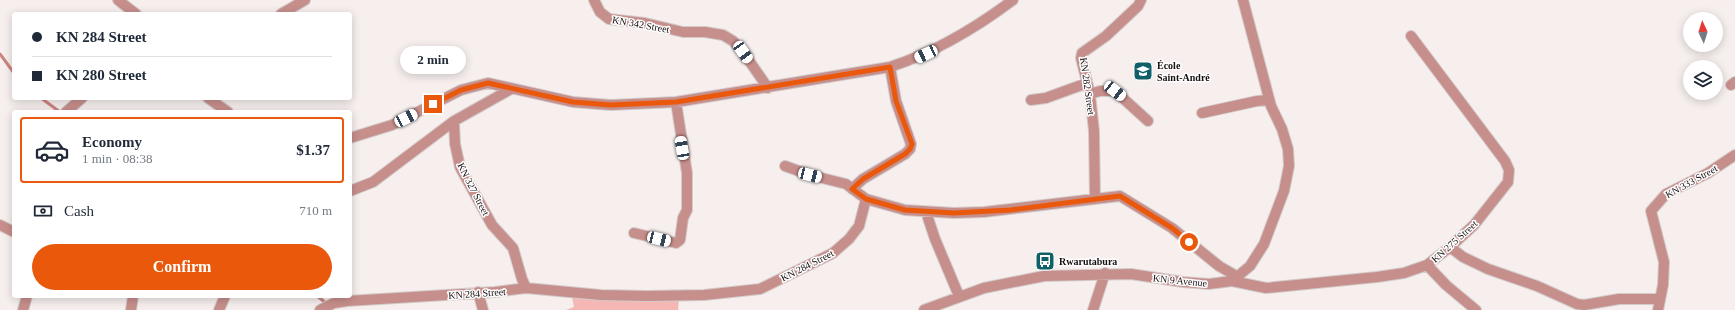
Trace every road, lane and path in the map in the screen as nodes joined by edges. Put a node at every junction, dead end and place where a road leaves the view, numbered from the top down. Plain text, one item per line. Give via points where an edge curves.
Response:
1 (118, 0) edge
2 (305, 0) edge
3 (594, 0) edge
4 (1141, 0) edge
5 (1243, 0) edge
6 (1010, 1) edge
7 (133, 12) edge
8 (284, 12) edge
9 (1411, 36) dead end
10 (890, 67) junction
11 (1087, 83) junction
12 (768, 88) junction
13 (511, 89) junction
14 (1090, 94) junction
15 (80, 100) edge
16 (211, 100) edge
17 (1030, 100) dead end
18 (1269, 100) junction
19 (676, 102) junction
20 (68, 110) edge
21 (225, 110) edge
22 (1202, 113) dead end
23 (454, 121) junction
24 (1148, 121) dead end
25 (352, 137) edge
26 (1735, 155) edge
27 (786, 166) dead end
28 (852, 189) junction
29 (352, 190) edge
30 (1095, 198) junction
31 (866, 199) junction
32 (926, 212) junction
33 (0, 225) edge
34 (12, 231) edge
35 (634, 232) dead end
36 (1450, 247) junction
37 (1427, 265) junction
38 (1105, 273) junction
39 (1235, 279) junction
40 (526, 288) junction
41 (478, 292) junction
42 (959, 296) junction
43 (26, 298) edge
44 (133, 298) edge
45 (224, 298) edge
46 (1660, 299) junction
47 (23, 310) edge
48 (131, 310) edge
49 (219, 310) edge
50 (320, 310) edge
51 (483, 310) edge
52 (924, 310) edge
53 (1093, 310) edge
54 (1476, 310) edge
55 (1658, 310) edge

1 - 7 street
2 - 8 street
3 - 12 street, KN 342 Street via 600,12 609,19 645,23 683,32 723,35 743,52
4 - 11 street, KN 282 Street via 1138,6 1106,36 1082,53
5 - 18 street
6 - 10 street via 936,49
9 - 36 street, KN 275 Street via 1505,160 1509,170 1508,182 1474,224
10 - 12 street
10 - 28 street via 896,101 912,144 905,154 863,179
11 - 14 street, KN 282 Street
11 - 17 street via 1046,98
12 - 19 street
13 - 19 street via 573,102 611,105
13 - 23 street
13 - 25 street via 488,83 475,85 392,125
14 - 24 street via 1100,90 1115,91
14 - 30 street, KN 282 Street via 1094,131
15 - 20 street
16 - 21 street
18 - 22 street
18 - 39 street via 1282,129 1288,149 1289,166 1284,191 1264,244 1250,266
19 - 35 street via 687,173 687,210 683,218 680,240 676,243
23 - 29 street via 373,182
23 - 40 street, KN 327 Street via 460,167 492,225 513,248
26 - 46 street, KN 333 Street via 1708,173 1666,194 1651,211 1664,262
27 - 28 street via 846,184
28 - 31 street
30 - 32 street via 1010,210
30 - 39 street via 1120,196 1172,228
31 - 32 street via 905,210
31 - 40 street, KN 284 Street via 858,229 839,248 760,289 704,295 647,296 600,295
32 - 42 street
33 - 34 street
36 - 37 street, KN 275 Street
36 - 46 street via 1488,269 1537,286 1577,304 1625,299
37 - 39 street, KN 275 Street via 1404,273 1377,277 1266,288
37 - 54 street
38 - 39 street, KN 9 Avenue via 1209,284
38 - 42 street, KN 9 Avenue via 1044,276 984,288
38 - 53 street
40 - 41 street, KN 284 Street
41 - 50 street, KN 284 Street via 347,301 334,303
41 - 51 street
42 - 52 street, KN 9 Avenue
43 - 47 street
44 - 48 street
45 - 49 street
46 - 55 street

